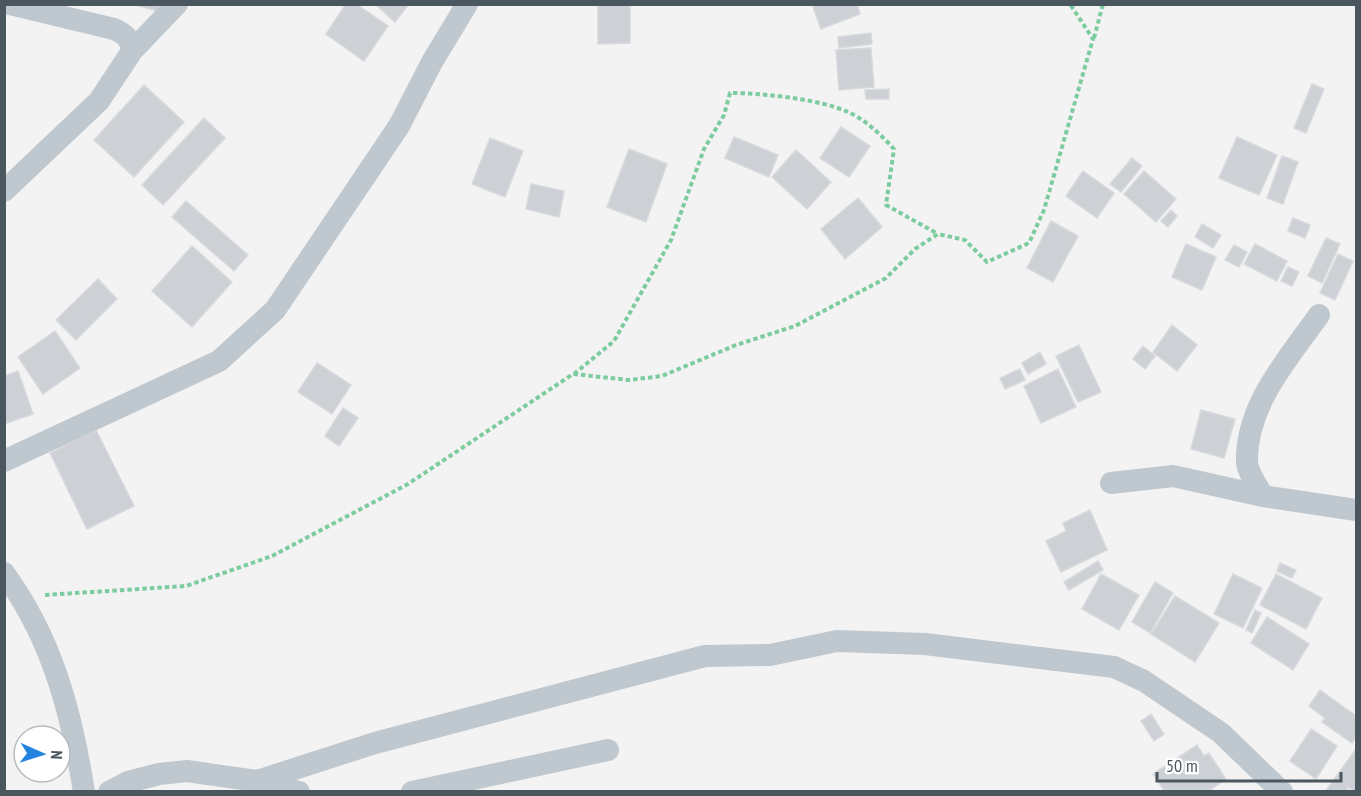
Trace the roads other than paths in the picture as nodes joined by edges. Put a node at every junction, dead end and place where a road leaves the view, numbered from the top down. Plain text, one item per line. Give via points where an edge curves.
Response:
1 (10, 4) edge
2 (177, 4) edge
3 (467, 4) edge
4 (132, 51) junction
5 (4, 191) edge
6 (1319, 315) dead end
7 (4, 461) edge
8 (1112, 483) dead end
9 (1263, 496) junction
10 (1356, 510) edge
11 (4, 573) edge
12 (608, 750) dead end
13 (255, 787) edge
14 (84, 792) edge
15 (109, 792) edge
16 (299, 792) edge
17 (412, 792) edge
18 (1282, 792) edge

1 - 4 street via 114,29 125,34 132,43
2 - 4 street
3 - 7 street via 399,126 275,310 219,361
4 - 5 street via 99,101
6 - 9 street via 1275,377 1253,418 1247,465
8 - 9 street via 1173,476
9 - 10 street
11 - 14 street via 23,599 52,659 75,738
12 - 17 street
13 - 15 street via 187,771 128,782
13 - 16 street
13 - 18 street via 375,743 705,656 770,655 837,640 925,644 1114,667 1144,681 1221,733

